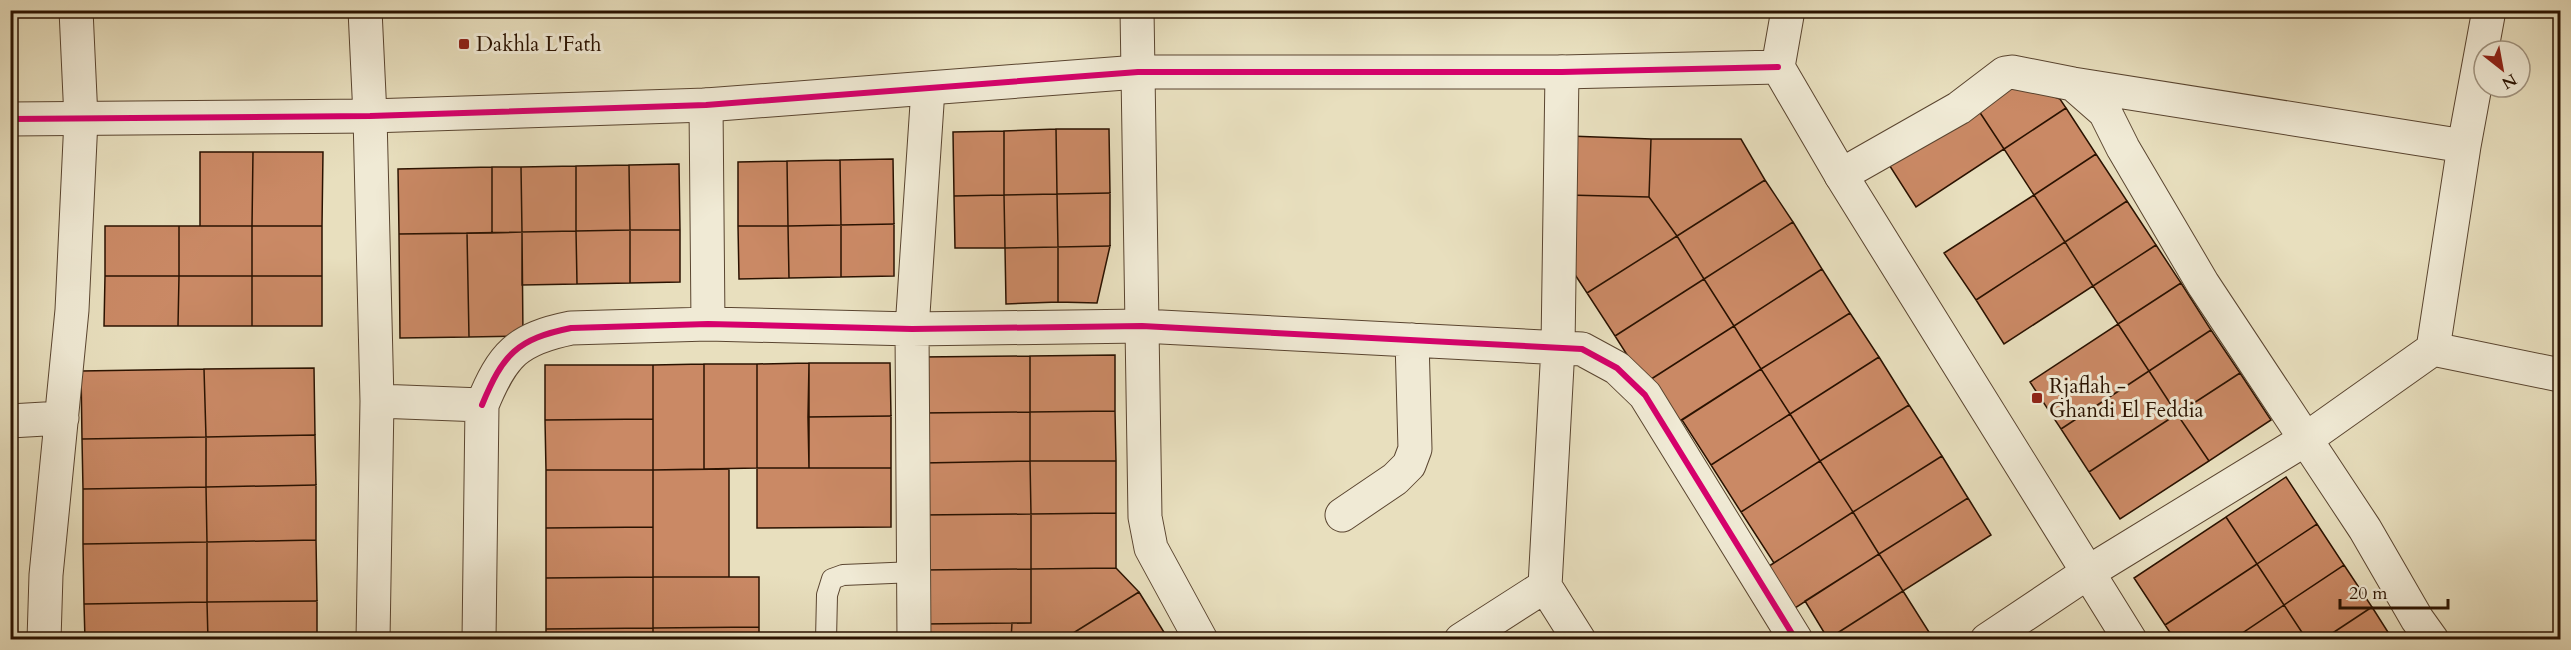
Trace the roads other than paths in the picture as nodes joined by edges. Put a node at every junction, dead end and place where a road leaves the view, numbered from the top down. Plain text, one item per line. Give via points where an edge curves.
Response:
1 (76, 10) edge
2 (365, 10) edge
3 (1137, 10) edge
4 (1788, 10) edge
5 (2489, 10) edge
6 (1778, 67) junction
7 (1138, 72) junction
8 (1562, 72) junction
9 (2073, 84) junction
10 (928, 89) junction
11 (706, 105) junction
12 (370, 116) junction
13 (10, 119) edge
14 (81, 119) junction
15 (2464, 146) junction
16 (1841, 175) junction
17 (708, 324) junction
18 (1142, 326) junction
19 (912, 329) junction
20 (1412, 340) junction
21 (1558, 347) junction
22 (2433, 349) junction
23 (2560, 375) edge
24 (377, 401) junction
25 (482, 405) junction
26 (62, 418) junction
27 (10, 421) edge
28 (2306, 439) junction
29 (1342, 515) dead end
30 (915, 573) junction
31 (2087, 573) junction
32 (1545, 586) junction
33 (44, 639) edge
34 (373, 639) edge
35 (479, 639) edge
36 (826, 639) edge
37 (914, 639) edge
38 (1201, 639) edge
39 (1461, 639) edge
40 (1580, 639) edge
41 (1796, 639) edge
42 (1987, 639) edge
43 (2130, 639) edge
44 (2432, 639) edge

1 - 14 street
2 - 12 street
3 - 7 street
4 - 6 street
5 - 15 street
6 - 8 street
6 - 16 street
7 - 8 street
7 - 10 street
7 - 18 street
8 - 21 street
9 - 15 street
9 - 16 street via 2005,73 1959,108
9 - 28 street via 2105,112 2204,284
10 - 11 street
10 - 19 street
11 - 12 street
11 - 17 street
12 - 14 street
12 - 24 street
13 - 14 street
14 - 26 street via 72,310
15 - 22 street
16 - 31 street
17 - 19 street
17 - 25 street via 550,332 512,351 493,379
18 - 19 street
18 - 20 street
18 - 38 street via 1147,536
19 - 30 street
20 - 21 street
20 - 29 street via 1415,449 1409,465
21 - 32 street
21 - 41 street via 1593,353 1617,368 1646,395
22 - 23 street
22 - 28 street
24 - 25 street
24 - 34 street
25 - 35 street
26 - 27 street
26 - 33 street via 46,575
28 - 31 street
28 - 44 street
30 - 36 lane via 843,575 832,579 827,595
30 - 37 street
31 - 42 street
31 - 43 street
32 - 39 street
32 - 40 street

